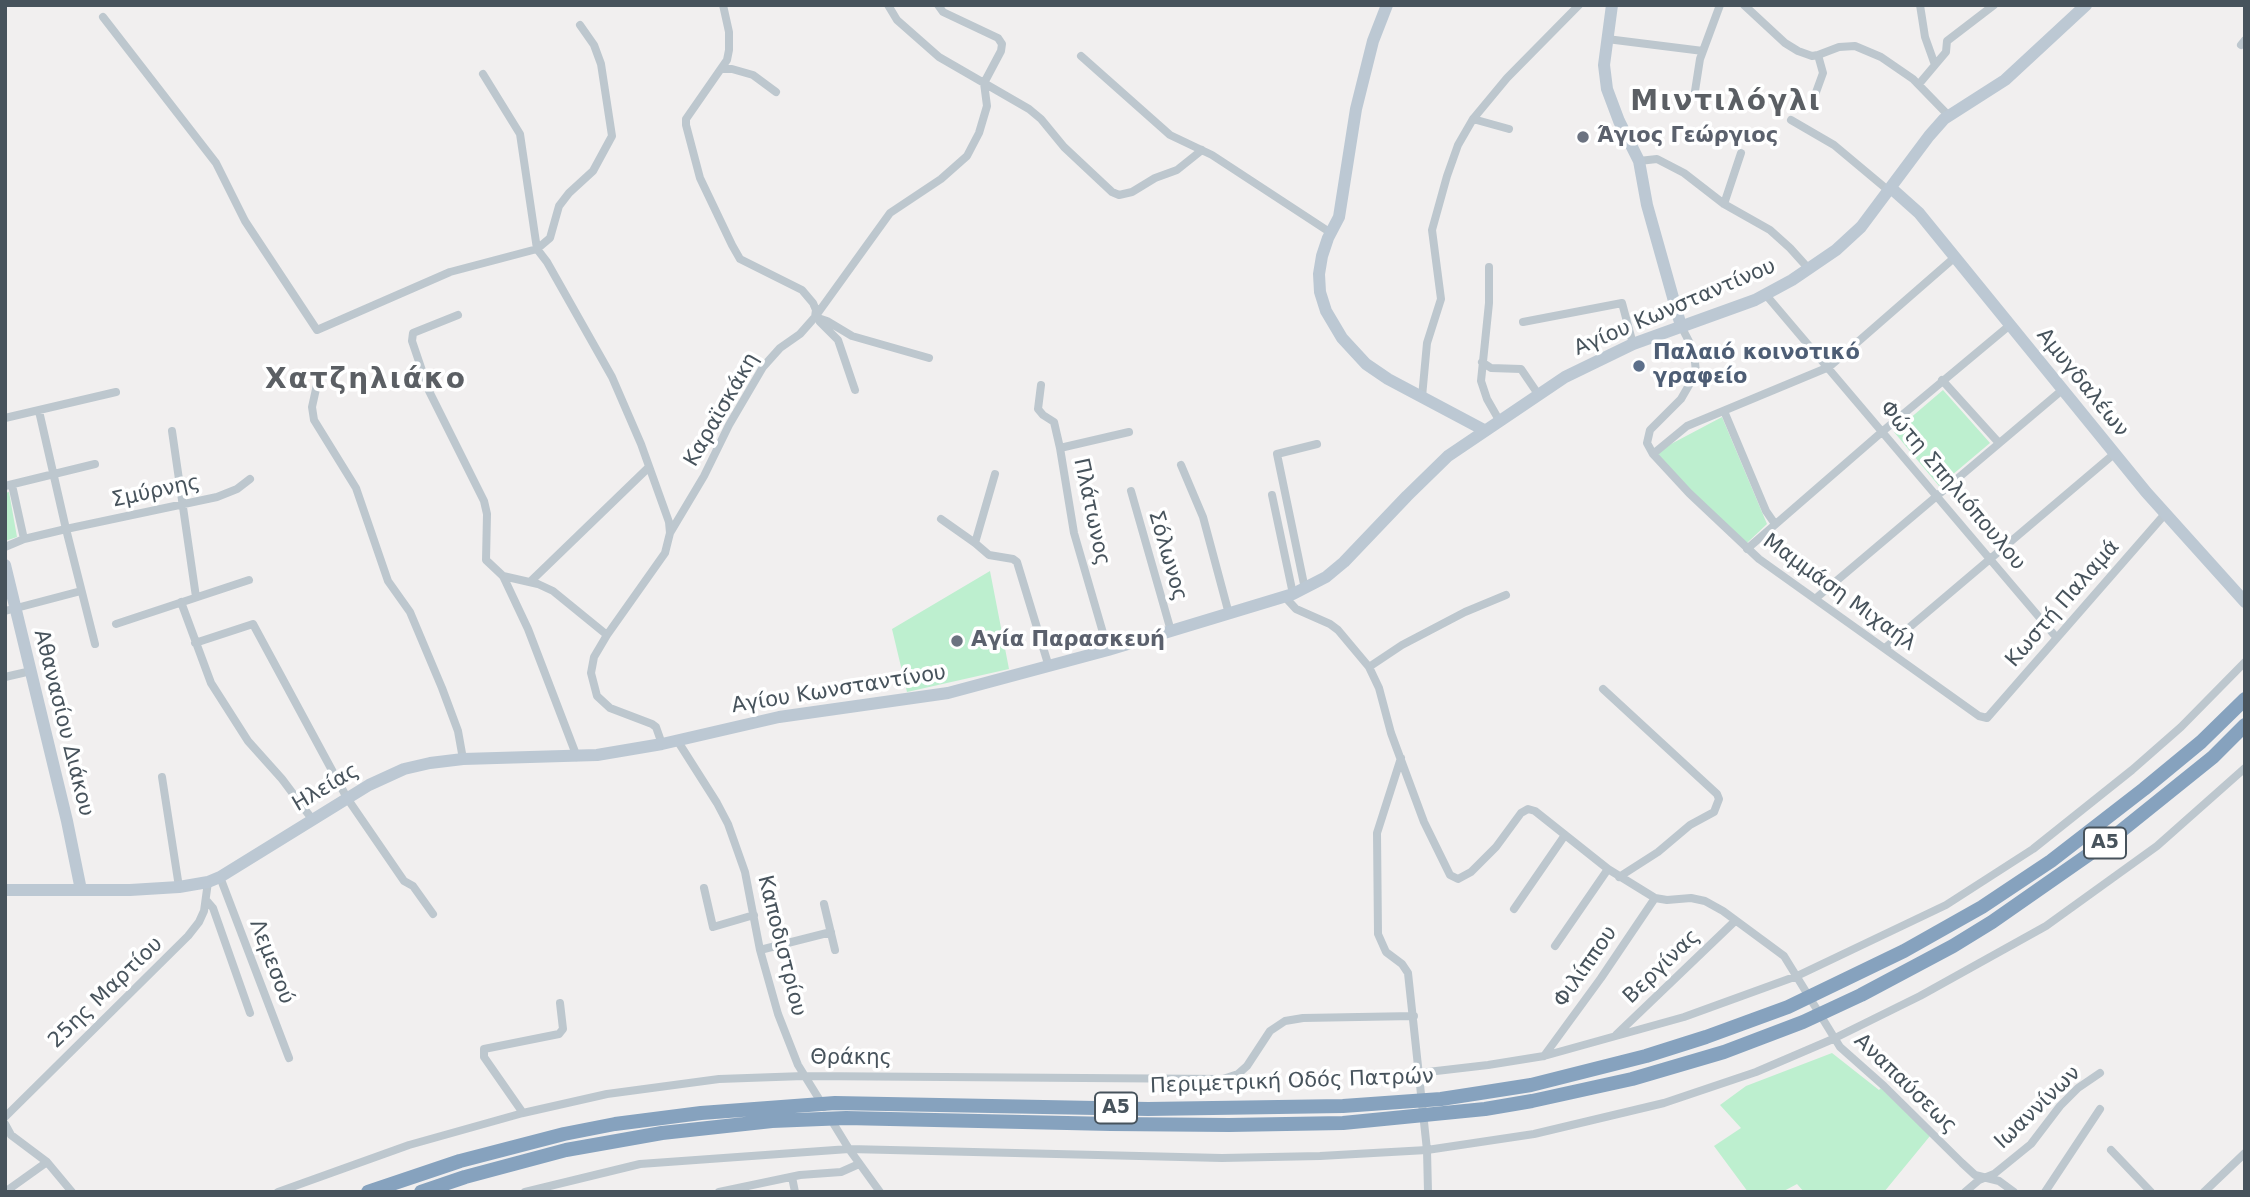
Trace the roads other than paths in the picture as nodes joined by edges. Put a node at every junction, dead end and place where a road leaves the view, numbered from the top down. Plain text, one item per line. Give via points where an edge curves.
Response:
1 (723, 5) edge
2 (888, 5) edge
3 (938, 5) edge
4 (1387, 5) edge
5 (1579, 5) edge
6 (1612, 5) edge
7 (1720, 5) edge
8 (1744, 5) edge
9 (1920, 5) edge
10 (1994, 5) edge
11 (2086, 5) edge
12 (103, 17) dead end
13 (580, 25) dead end
14 (1607, 39) junction
15 (1703, 51) junction
16 (1818, 55) junction
17 (1081, 56) dead end
18 (1935, 65) junction
19 (722, 69) junction
20 (483, 74) dead end
21 (984, 83) junction
22 (1919, 84) junction
23 (1695, 91) dead end
24 (776, 92) dead end
25 (1811, 106) dead end
26 (1948, 115) junction
27 (1473, 119) junction
28 (1791, 120) dead end
29 (1509, 129) dead end
30 (1202, 150) junction
31 (1741, 153) dead end
32 (1639, 161) junction
33 (1890, 189) junction
34 (1724, 204) junction
35 (1331, 233) junction
36 (537, 249) junction
37 (1954, 258) junction
38 (1489, 267) dead end
39 (1808, 268) junction
40 (1766, 295) junction
41 (458, 315) dead end
42 (816, 317) junction
43 (1523, 322) dead end
44 (2010, 325) junction
45 (1681, 326) junction
46 (1633, 344) junction
47 (929, 358) dead end
48 (1482, 362) junction
49 (1829, 367) junction
50 (318, 380) dead end
51 (1942, 380) junction
52 (1041, 385) dead end
53 (855, 390) dead end
54 (2062, 391) junction
55 (116, 392) dead end
56 (1538, 394) junction
57 (1422, 397) junction
58 (39, 411) junction
59 (1724, 411) junction
60 (5, 418) edge
61 (1499, 420) junction
62 (1484, 430) junction
63 (172, 431) dead end
64 (1882, 431) junction
65 (1129, 432) dead end
66 (1999, 443) junction
67 (1317, 444) dead end
68 (1060, 448) junction
69 (1653, 454) junction
70 (2114, 454) junction
71 (95, 464) dead end
72 (1181, 465) dead end
73 (649, 467) junction
74 (54, 474) junction
75 (995, 474) dead end
76 (250, 479) dead end
77 (9, 485) edge
78 (1131, 491) dead end
79 (1272, 495) dead end
80 (1936, 496) junction
81 (182, 505) junction
82 (2165, 514) junction
83 (940, 519) dead end
84 (1775, 524) junction
85 (66, 529) junction
86 (670, 533) junction
87 (24, 540) junction
88 (975, 543) junction
89 (5, 547) edge
90 (1747, 549) junction
91 (1989, 560) junction
92 (5, 565) edge
93 (503, 576) junction
94 (249, 580) dead end
95 (530, 582) junction
96 (81, 591) junction
97 (1295, 593) junction
98 (1506, 595) dead end
99 (196, 597) junction
100 (1815, 599) junction
101 (181, 602) junction
102 (2245, 602) edge
103 (10, 610) edge
104 (1229, 614) junction
105 (116, 624) dead end
106 (1171, 631) junction
107 (607, 635) junction
108 (2056, 637) junction
109 (195, 643) junction
110 (95, 644) dead end
111 (1885, 648) junction
112 (1108, 650) junction
113 (2245, 662) edge
114 (1049, 667) junction
115 (1369, 667) junction
116 (31, 671) junction
117 (5, 677) edge
118 (1604, 689) dead end
119 (2245, 699) edge
120 (1987, 718) joint
121 (2245, 725) edge
122 (677, 740) junction
123 (662, 744) junction
124 (577, 757) junction
125 (1401, 758) junction
126 (463, 759) junction
127 (2245, 768) edge
128 (162, 777) dead end
129 (347, 798) junction
130 (312, 819) junction
131 (1565, 835) junction
132 (1608, 869) junction
133 (1619, 877) junction
134 (214, 880) junction
135 (179, 887) junction
136 (704, 888) dead end
137 (5, 890) edge
138 (81, 890) junction
139 (1655, 898) junction
140 (207, 901) junction
141 (824, 904) dead end
142 (1514, 909) dead end
143 (433, 914) dead end
144 (754, 915) junction
145 (1735, 921) junction
146 (831, 932) junction
147 (1555, 946) dead end
148 (760, 950) junction
149 (835, 950) dead end
150 (1797, 976) junction
151 (560, 1003) dead end
152 (250, 1013) dead end
153 (1414, 1016) junction
154 (1614, 1038) junction
155 (1833, 1039) junction
156 (1544, 1056) junction
157 (289, 1058) dead end
158 (1419, 1073) junction
159 (2101, 1073) dead end
160 (804, 1076) junction
161 (2100, 1109) dead end
162 (523, 1113) junction
163 (5, 1117) edge
164 (5, 1124) edge
165 (849, 1149) junction
166 (1427, 1150) junction
167 (2110, 1150) dead end
168 (2245, 1153) edge
169 (47, 1162) junction
170 (859, 1164) junction
171 (792, 1177) junction
172 (1985, 1177) junction
173 (5, 1192) edge
174 (72, 1192) edge
175 (278, 1192) edge
176 (368, 1192) edge
177 (421, 1192) edge
178 (525, 1192) edge
179 (719, 1192) edge
180 (795, 1192) edge
181 (880, 1192) edge
182 (1428, 1192) edge
183 (1965, 1192) edge
184 (2014, 1192) edge
185 (2045, 1192) edge
186 (2151, 1192) edge
187 (2204, 1192) edge

1 - 19 street via 729,42
2 - 21 street via 897,20 929,49
3 - 21 street via 1002,44
4 - 35 main road via 1367,65 1342,205
5 - 27 street
6 - 14 main road
7 - 15 street
8 - 16 street via 1786,43
9 - 18 street
10 - 18 street via 1947,41 1946,52
11 - 26 main road, Αγίου Κωνσταντίνου via 2004,80
12 - 36 street via 216,163 245,221 317,330 450,272
13 - 36 street via 601,64 612,136 593,171 559,206 550,238
14 - 15 street
14 - 32 main road via 1607,89
15 - 23 street
16 - 22 street via 1855,46 1881,57
16 - 25 street via 1823,74
17 - 30 street via 1170,135
18 - 22 street
19 - 24 street via 752,75
19 - 42 street via 686,119 700,178 740,259 802,290 813,303
20 - 36 street via 520,134
21 - 30 street via 1029,109 1119,195 1177,170
21 - 42 street, Καραϊσκάκη via 988,106 967,156 890,213
22 - 26 street
26 - 33 main road, Αγίου Κωνσταντίνου
27 - 29 street
27 - 57 street via 1458,145 1433,223 1441,299 1427,343
28 - 33 street via 1834,145
30 - 35 street
31 - 34 street
32 - 34 street via 1657,159
32 - 45 main road
33 - 37 main road, Αμυγδαλέων via 1919,213
33 - 39 main road, Αγίου Κωνσταντίνου via 1853,236
34 - 39 street via 1770,230
35 - 57 main road via 1320,274 1326,311 1366,364
36 - 73 street via 612,376
37 - 44 main road, Αμυγδαλέων
37 - 49 street
38 - 48 street
39 - 40 main road, Αγίου Κωνσταντίνου
40 - 45 main road, Αγίου Κωνσταντίνου
40 - 49 street, Φώτη Σπηλιόπουλου
41 - 93 street via 411,336 429,391 484,502 486,559
42 - 47 street via 852,336
42 - 53 street via 837,338
42 - 86 street, Καραϊσκάκη via 763,367
43 - 46 street via 1622,303
44 - 51 street
44 - 54 main road, Αμυγδαλέων
45 - 46 main road, Αγίου Κωνσταντίνου
45 - 69 street via 1694,351 1696,373 1681,399 1650,430 1647,443
46 - 56 main road, Αγίου Κωνσταντίνου
48 - 56 street via 1497,369 1521,369
48 - 61 street via 1483,390
49 - 59 street
49 - 64 street, Φώτη Σπηλιόπουλου
50 - 126 street via 314,420 356,488 388,580 410,612 442,688
51 - 64 street
51 - 66 street
52 - 68 street via 1038,409 1054,422
54 - 66 street
54 - 70 main road, Αμυγδαλέων
55 - 58 street
56 - 61 main road, Αγίου Κωνσταντίνου
57 - 62 main road
58 - 60 street
58 - 74 street
59 - 69 street via 1679,431
59 - 84 street
61 - 62 main road, Αγίου Κωνσταντίνου
62 - 97 main road, Αγίου Κωνσταντίνου via 1427,475 1345,562
63 - 81 street
64 - 80 street, Φώτη Σπηλιόπουλου
64 - 84 street
65 - 68 street, Πλάτωνος
66 - 80 street
67 - 97 street via 1277,453
68 - 112 street, Πλάτωνος via 1074,533
69 - 90 street, Μαμμάση Μιχαήλ
70 - 82 main road, Αμυγδαλέων
70 - 91 street
71 - 74 street
72 - 104 street via 1203,517
73 - 86 street
73 - 95 street
74 - 77 street
74 - 85 street
75 - 88 street
76 - 81 street, Σμύρνης via 226,494
77 - 87 street
78 - 106 street, Σόλωνος
79 - 97 street
80 - 91 street, Φώτη Σπηλιόπουλου
80 - 100 street
81 - 85 street, Σμύρνης
81 - 99 street
82 - 102 main road, Αμυγδαλέων
82 - 108 street, Κωστή Παλαμά
83 - 88 street
84 - 90 street
85 - 87 street, Σμύρνης
85 - 96 street
86 - 107 street, Καραϊσκάκη via 665,553
87 - 89 street, Σμύρνης
88 - 114 street via 989,555 1017,562
90 - 100 street, Μαμμάση Μιχαήλ
91 - 108 street, Φώτη Σπηλιόπουλου
91 - 111 street
92 - 103 main road, Αθανασίου Διάκου
93 - 95 street
93 - 124 street
94 - 99 street
95 - 107 street via 552,591
96 - 103 street
96 - 110 street
97 - 104 main road, Αγίου Κωνσταντίνου
97 - 115 street via 1296,609 1338,630
98 - 115 street via 1402,645
99 - 101 street
100 - 111 street, Μαμμάση Μιχαήλ
101 - 105 street
101 - 109 street
103 - 116 main road, Αθανασίου Διάκου
104 - 106 main road, Αγίου Κωνσταντίνου
106 - 112 main road, Αγίου Κωνσταντίνου
107 - 123 street, Καραϊσκάκη via 591,673 597,696 610,708 652,724
108 - 120 street, Κωστή Παλαμά
109 - 129 street via 253,624
109 - 130 street via 211,683 248,741
111 - 120 street, Μαμμάση Μιχαήλ
112 - 114 main road, Αγίου Κωνσταντίνου
113 - 150 street via 2171,736 2033,849 1946,905
114 - 122 main road, Αγίου Κωνσταντίνου via 956,691 779,718
115 - 125 street
116 - 117 street
116 - 138 main road, Αθανασίου Διάκου
118 - 133 street via 1719,799 1714,811
119 - 176 highway, Περιμετρική Οδός Πατρών / Α5 via 2201,742 2051,861 1982,907 1788,1007 1646,1056 1531,1084 1397,1103 1161,1109 835,1103 662,1117 564,1134 460,1161
121 - 177 highway, Περιμετρική Οδός Πατρών / Α5 via 2213,757 2111,839 1953,946 1803,1022 1632,1079 1443,1115 1343,1123 846,1118 721,1126 617,1140
122 - 123 main road, Ηλείας
122 - 144 street, Καποδιστρίου via 728,824
123 - 124 main road, Ηλείας
124 - 126 main road, Ηλείας
125 - 131 street via 1424,822 1454,878 1477,867 1525,810 1535,811
125 - 153 street via 1377,833 1378,934 1386,951 1408,973
126 - 129 main road, Ηλείας via 404,769
127 - 155 street via 2157,846 2046,926
128 - 135 street
129 - 130 main road, Ηλείας
129 - 143 street via 404,881
130 - 134 main road, Ηλείας
131 - 132 street
131 - 142 street
132 - 133 street
132 - 147 street
133 - 139 street
134 - 135 main road, Ηλείας
134 - 140 street, 25ης Μαρτίου
134 - 157 street, Λεμεσού
135 - 138 main road, Ηλείας
136 - 144 street via 713,927
137 - 138 main road, Ηλείας
139 - 145 street, Αναπαύσεως via 1698,899
139 - 156 street, Φιλίππου
140 - 152 street
140 - 163 street, 25ης Μαρτίου via 188,936
141 - 146 street
144 - 148 street, Καποδιστρίου
145 - 150 street, Αναπαύσεως via 1784,956
145 - 154 street, Βεργίνας
146 - 148 street
146 - 149 street
148 - 160 street, Καποδιστρίου via 788,1043
150 - 154 street
150 - 155 street, Αναπαύσεως
151 - 162 street via 563,1029 559,1034 484,1049
153 - 158 street
153 - 160 street, Θράκης via 1285,1021 1270,1031 1247,1066 1223,1079
154 - 156 street
155 - 166 street via 1756,1072 1664,1103 1534,1134
155 - 172 street, Αναπαύσεως via 1975,1175
156 - 158 street
158 - 166 street
159 - 172 street, Ιωαννίνων via 2060,1106 2031,1144
160 - 162 street, Θράκης via 719,1079 607,1094
160 - 165 street, Καποδιστρίου
161 - 185 street
162 - 175 street, Θράκης via 409,1145
164 - 169 street via 11,1135
165 - 166 street via 1222,1158
165 - 170 street, Καποδιστρίου
165 - 178 street via 640,1164
166 - 182 street
167 - 186 street
168 - 187 street
169 - 173 street
169 - 174 street
170 - 171 street via 841,1172
170 - 181 street, Καποδιστρίου
171 - 179 street
171 - 180 street
172 - 183 street, Ιωαννίνων
172 - 184 street, Αναπαύσεως

